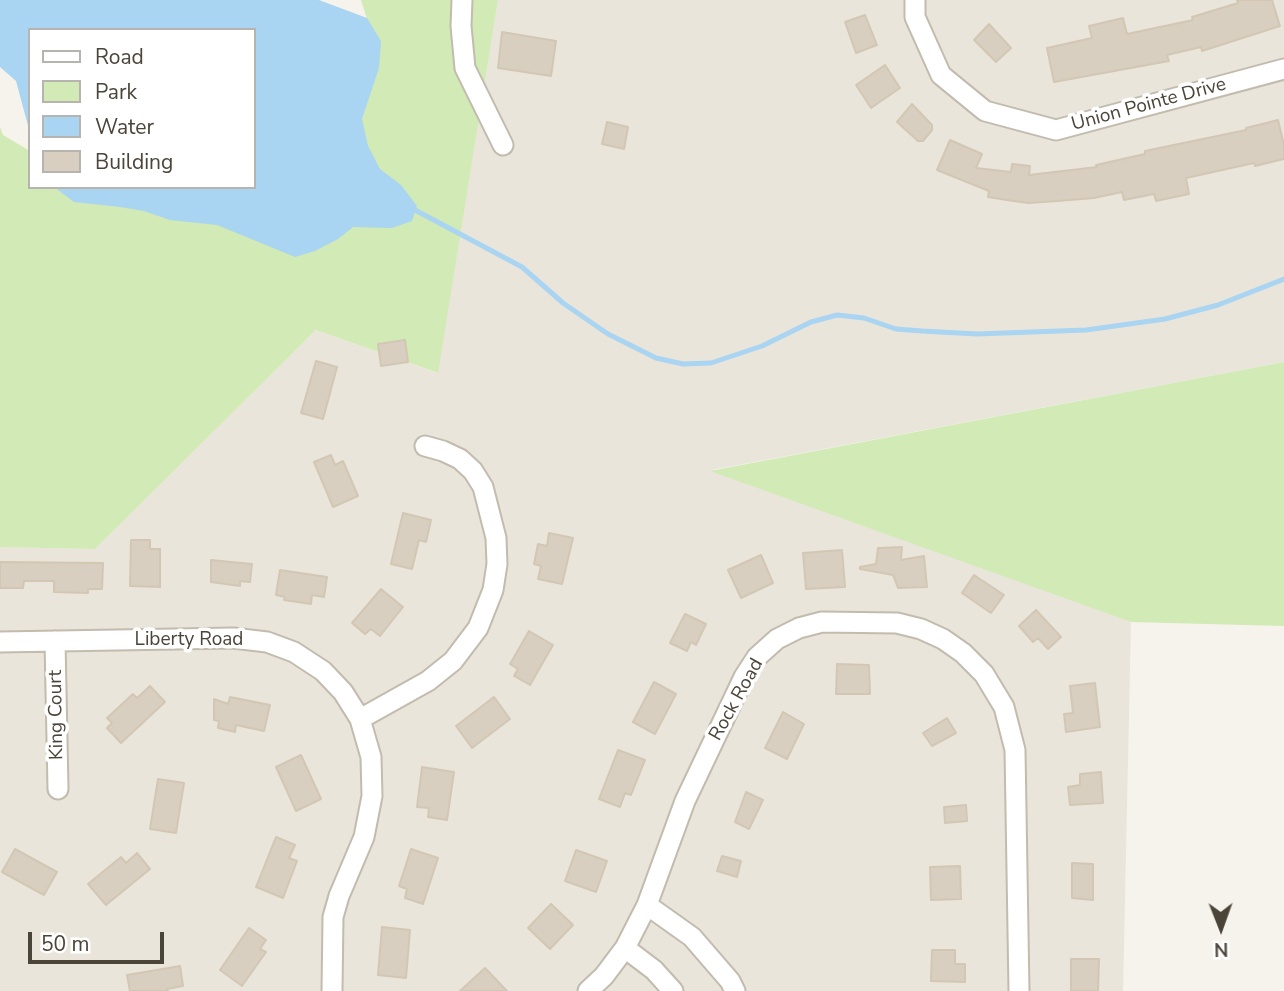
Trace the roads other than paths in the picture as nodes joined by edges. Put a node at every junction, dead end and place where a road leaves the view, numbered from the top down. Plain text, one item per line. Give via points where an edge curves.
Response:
1 (462, 0) edge
2 (915, 0) edge
3 (1284, 69) edge
4 (503, 145) dead end
5 (425, 446) dead end
6 (55, 641) junction
7 (0, 642) edge
8 (360, 719) junction
9 (58, 789) dead end
10 (648, 905) junction
11 (625, 948) junction
12 (332, 991) edge
13 (588, 991) edge
14 (673, 991) edge
15 (735, 991) edge
16 (1019, 991) edge

1 - 4 street via 465,68
2 - 3 street, Union Pointe Drive via 915,17 941,75 985,111 1056,130
5 - 8 street via 460,459 483,487 496,538 493,590 478,628 453,662
6 - 7 street, Liberty Road
6 - 8 street, Liberty Road via 233,638 267,642 294,652 323,671
6 - 9 street, King Court
8 - 12 street, Liberty Road via 371,757 372,796 364,837 333,917
10 - 11 street, Rock Road
10 - 15 street via 692,937
10 - 16 street, Rock Road via 684,801 757,657 778,639 822,622 897,623 943,639 963,653 984,674 1004,707 1015,750
11 - 13 street, Rock Road
11 - 14 street

